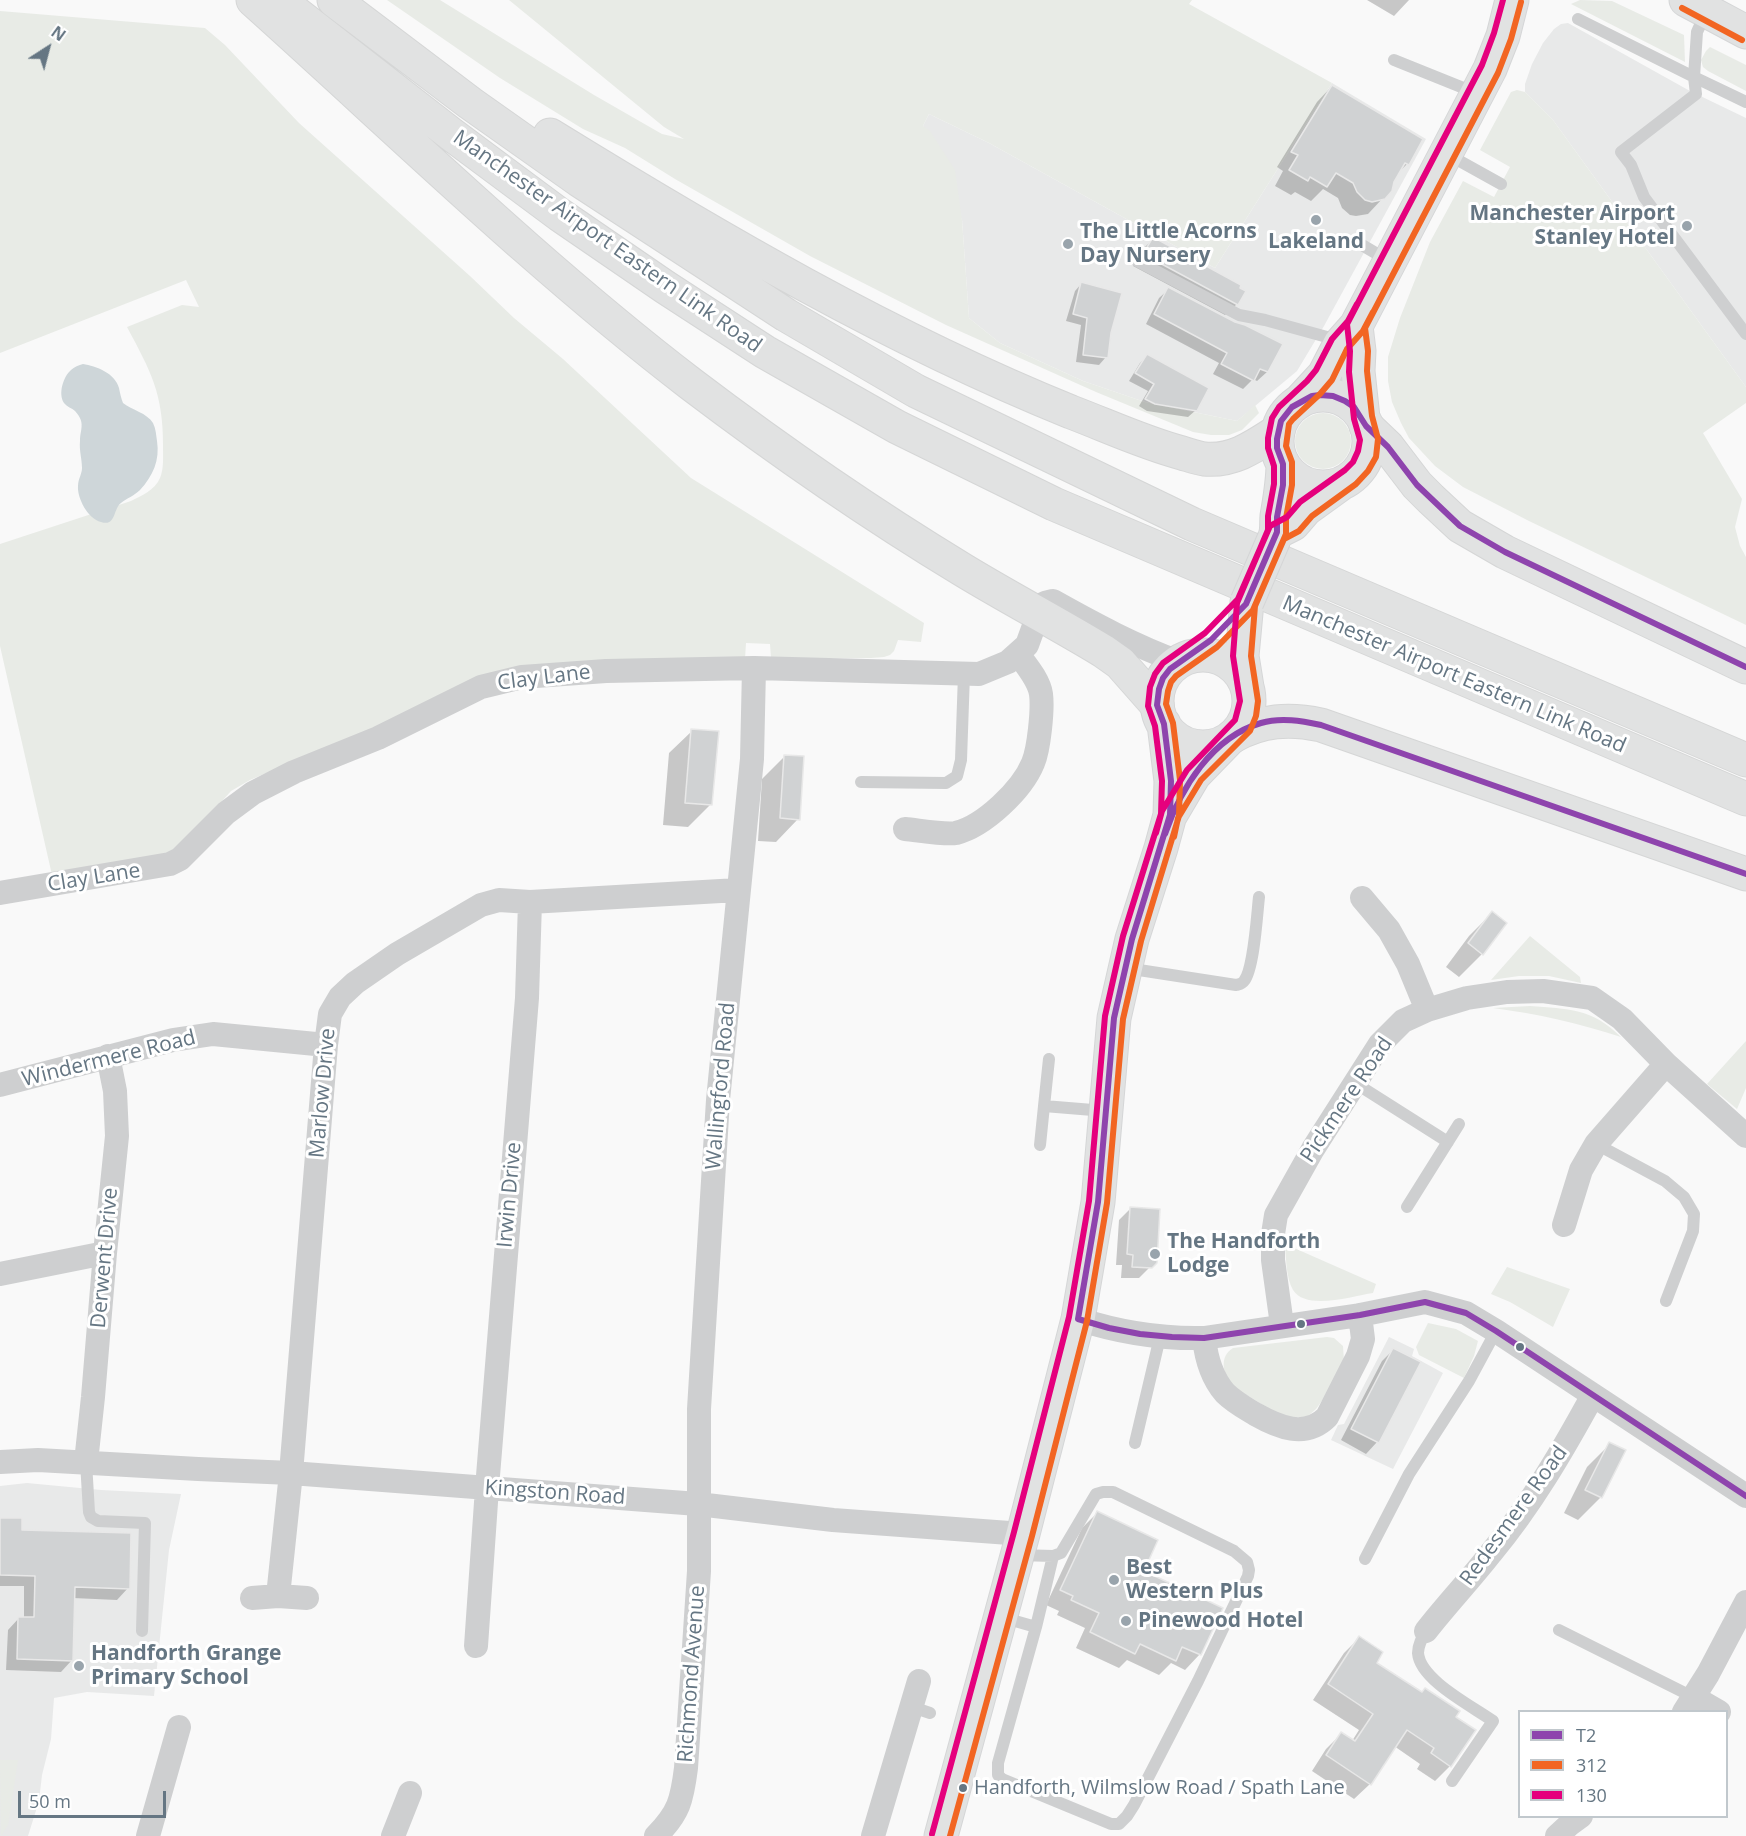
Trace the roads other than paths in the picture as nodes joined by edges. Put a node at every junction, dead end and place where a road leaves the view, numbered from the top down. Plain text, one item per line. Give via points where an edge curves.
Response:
1 (253, 0) edge
2 (279, 0) edge
3 (334, 0) edge
4 (349, 0) edge
5 (1515, 2) edge
6 (1696, 6) edge
7 (1578, 19) dead end
8 (1746, 32) edge
9 (1394, 60) dead end
10 (1694, 77) junction
11 (1478, 94) junction
12 (1746, 102) edge
13 (1446, 154) junction
14 (1501, 184) dead end
15 (1137, 261) dead end
16 (1746, 334) edge
17 (1348, 335) junction
18 (1299, 402) junction
19 (1364, 422) junction
20 (1278, 430) junction
21 (1283, 464) junction
22 (1342, 483) junction
23 (1276, 536) junction
24 (1247, 603) junction
25 (1039, 612) junction
26 (1018, 654) junction
27 (1182, 660) junction
28 (1746, 667) edge
29 (754, 668) junction
30 (964, 674) junction
31 (1247, 687) junction
32 (1161, 715) junction
33 (1230, 738) junction
34 (1746, 760) edge
35 (861, 782) dead end
36 (1746, 799) edge
37 (1170, 815) junction
38 (905, 830) dead end
39 (1746, 874) edge
40 (738, 890) junction
41 (0, 893) edge
42 (1259, 897) dead end
43 (1362, 898) dead end
44 (530, 902) junction
45 (1125, 968) junction
46 (1427, 1010) junction
47 (326, 1045) junction
48 (108, 1056) junction
49 (1049, 1059) dead end
50 (1666, 1064) junction
51 (1355, 1083) junction
52 (0, 1085) edge
53 (1044, 1106) junction
54 (1106, 1111) junction
55 (1459, 1124) dead end
56 (1746, 1136) edge
57 (1448, 1142) junction
58 (1596, 1144) junction
59 (1040, 1145) dead end
60 (1407, 1207) dead end
61 (1564, 1225) dead end
62 (105, 1253) junction
63 (0, 1274) edge
64 (1666, 1301) dead end
65 (1360, 1315) junction
66 (1078, 1319) junction
67 (1282, 1325) junction
68 (1496, 1331) junction
69 (1160, 1337) junction
70 (1204, 1338) junction
71 (1593, 1395) junction
72 (1135, 1443) dead end
73 (0, 1462) edge
74 (86, 1462) junction
75 (291, 1473) junction
76 (487, 1488) junction
77 (1746, 1496) edge
78 (698, 1504) junction
79 (1020, 1545) junction
80 (1053, 1556) junction
81 (1365, 1559) dead end
82 (278, 1596) junction
83 (252, 1598) dead end
84 (307, 1598) dead end
85 (1746, 1602) edge
86 (1001, 1617) junction
87 (1036, 1626) junction
88 (1559, 1630) dead end
89 (142, 1631) dead end
90 (1426, 1631) joint
91 (476, 1646) dead end
92 (919, 1681) dead end
93 (1689, 1704) edge
94 (1712, 1710) edge
95 (178, 1727) dead end
96 (1452, 1781) dead end
97 (410, 1793) dead end
98 (1578, 1818) edge
99 (148, 1836) edge
100 (393, 1836) edge
101 (656, 1836) edge
102 (873, 1836) edge
103 (941, 1836) edge
104 (1557, 1836) edge

1 - 25 main road via 558,275 690,383 877,516
2 - 36 main road, Manchester Airport Eastern Link Road via 460,141 655,281 765,352 897,427 1054,504
3 - 34 main road, Manchester Airport Eastern Link Road via 470,104 579,180 786,315 916,391 1192,524
4 - 20 main road via 515,113 660,203 800,282 1024,393 1161,448 1204,459 1228,458 1251,449
5 - 11 main road
6 - 8 main road
6 - 10 lane
7 - 10 lane
9 - 11 lane
10 - 12 lane
10 - 16 lane via 1695,94 1621,152 1644,197
11 - 13 main road
13 - 14 lane
13 - 17 main road via 1376,253
15 - 17 lane via 1239,315 1327,337
17 - 18 main road via 1324,375
17 - 19 main road via 1359,351
18 - 19 main road via 1312,396 1333,396 1354,407
18 - 20 main road via 1286,413
19 - 22 main road via 1369,439 1367,454 1360,467
19 - 28 main road via 1424,492 1460,526 1505,552
20 - 21 main road via 1277,448
21 - 22 main road via 1307,484
21 - 23 main road
22 - 23 main road
23 - 24 main road, bridge
24 - 27 main road via 1211,640
24 - 31 main road via 1242,656
25 - 26 street via 1027,645
25 - 27 street via 1045,603 1053,601 1162,656
25 - 32 main road via 1120,663
26 - 30 street, Clay Lane via 979,674
26 - 38 street via 1041,693 1039,741 1033,764 1002,806 984,820 955,833
27 - 31 main road via 1200,655 1224,660 1242,676
27 - 32 main road via 1163,678 1159,689
29 - 30 street, Clay Lane
29 - 40 street, Wallingford Road via 752,759
29 - 41 street, Clay Lane via 541,675 481,687 253,793 225,813 180,859 170,864
30 - 35 lane via 957,776 946,783
31 - 33 main road via 1247,714 1243,725
32 - 33 main road via 1176,738 1187,744 1209,746
32 - 37 main road via 1171,781
33 - 37 main road via 1194,775
33 - 39 main road via 1247,728 1273,721 1321,725
37 - 45 main road
40 - 44 street, Marlow Drive
40 - 78 street, Wallingford Road via 718,1100 699,1409
42 - 45 lane via 1252,958 1243,983
43 - 46 street via 1389,930
44 - 47 street, Marlow Drive via 498,900 481,905 380,965 340,997 330,1014
44 - 76 street, Irwin Drive via 527,998
45 - 54 main road via 1114,1018
46 - 50 street, Pickmere Road via 1507,992 1543,991 1592,998 1622,1019
46 - 51 street, Pickmere Road via 1403,1021 1380,1044
47 - 48 street, Windermere Road via 213,1034
47 - 75 street, Marlow Drive
48 - 52 street, Windermere Road
48 - 62 street, Derwent Drive via 115,1091 117,1136
49 - 53 lane
50 - 56 street, Pickmere Road
50 - 58 street
51 - 57 lane
51 - 67 street, Pickmere Road via 1276,1215 1273,1260
53 - 54 lane
53 - 59 lane
54 - 66 main road via 1098,1202
55 - 57 lane
57 - 60 lane
58 - 61 street via 1581,1170
58 - 64 lane via 1665,1181 1684,1197 1694,1214 1693,1231
62 - 63 street
62 - 74 street, Derwent Drive
65 - 67 street
65 - 68 street via 1425,1302 1466,1313
65 - 70 street via 1364,1339 1358,1356 1327,1418 1305,1430 1286,1429 1269,1422 1224,1392 1206,1355
66 - 69 street
66 - 79 main road
67 - 70 street
68 - 71 street
68 - 81 lane via 1409,1474
69 - 70 street
69 - 72 lane
71 - 77 street
71 - 90 street, Redesmere Road via 1533,1495 1492,1552
73 - 74 street, Kingston Road
74 - 75 street, Kingston Road
74 - 89 lane via 91,1517 98,1521 145,1523
75 - 76 street, Kingston Road
75 - 82 street, Marlow Drive
76 - 78 street, Kingston Road
76 - 91 street, Irwin Drive
78 - 79 street, Kingston Road
78 - 101 street, Richmond Avenue via 699,1571 683,1796
79 - 80 lane
79 - 86 main road
80 - 87 lane
80 - 87 lane via 1067,1546 1096,1494 1113,1492 1234,1551 1247,1562 1249,1570 1198,1681 1134,1805 1119,1824 1111,1824 998,1775
82 - 83 street
82 - 84 street
85 - 93 street
86 - 87 lane
86 - 103 main road
88 - 93 lane
90 - 96 lane via 1418,1654 1423,1668 1435,1681 1493,1720
92 - 102 street via 921,1710
93 - 94 street
95 - 99 street
97 - 100 street
98 - 104 street

